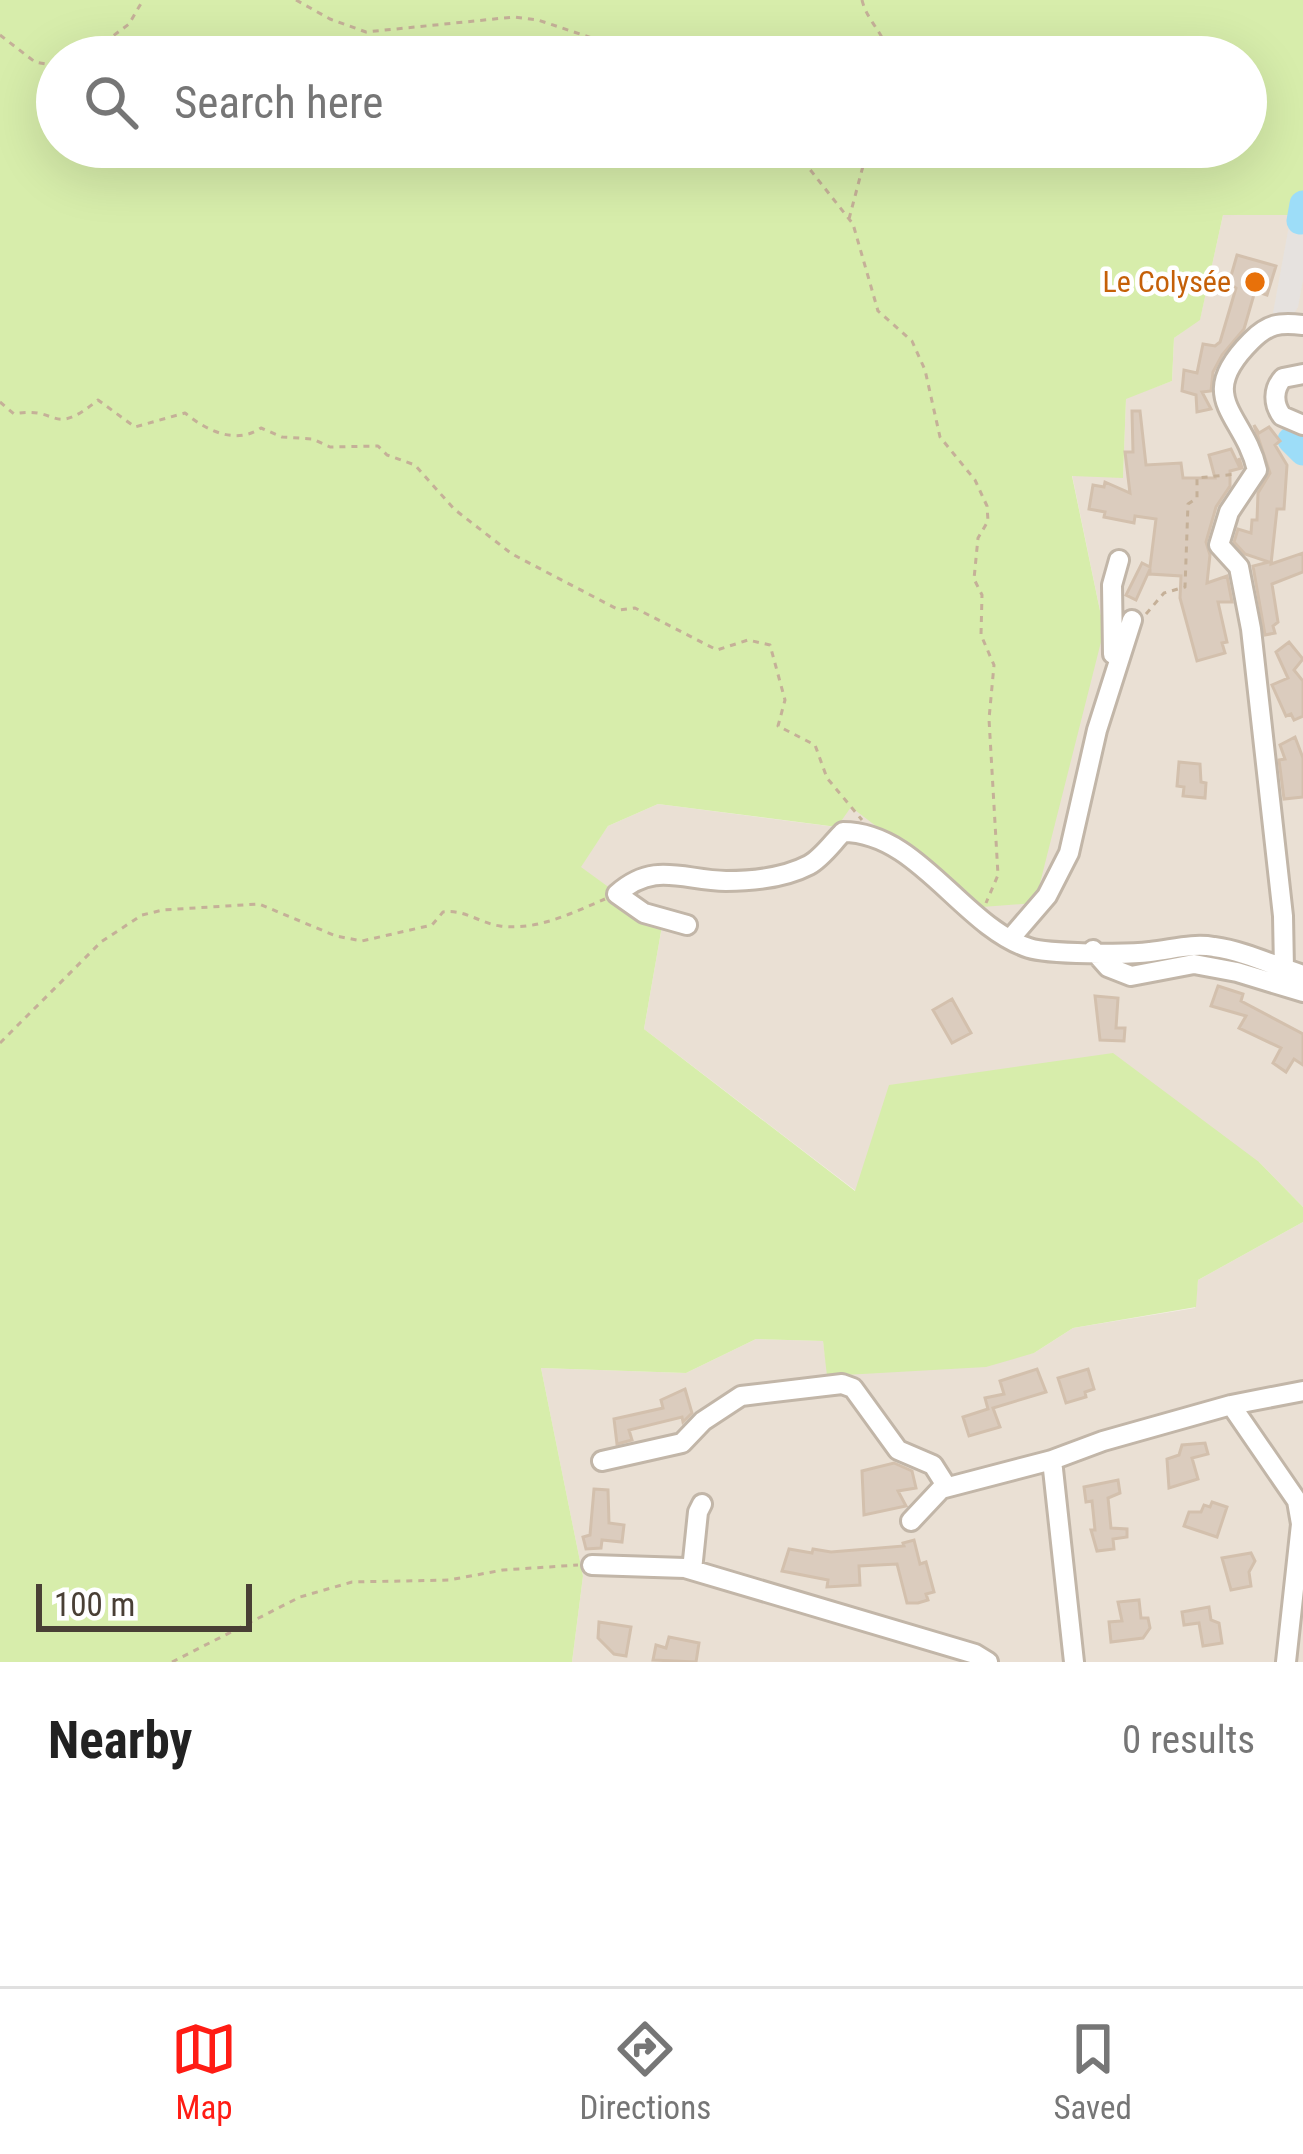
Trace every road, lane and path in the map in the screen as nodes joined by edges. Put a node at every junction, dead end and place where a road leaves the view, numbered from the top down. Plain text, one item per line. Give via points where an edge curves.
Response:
1 (143, 0) edge
2 (296, 0) edge
3 (862, 0) edge
4 (0, 35) edge
5 (113, 36) edge
6 (586, 36) edge
7 (881, 36) edge
8 (36, 62) edge
9 (809, 168) edge
10 (862, 168) edge
11 (849, 219) junction
12 (1303, 326) edge
13 (1303, 374) edge
14 (0, 402) edge
15 (1303, 425) edge
16 (1241, 474) dead end
17 (1119, 560) dead end
18 (1129, 629) joint
19 (1111, 683) junction
20 (868, 832) junction
21 (617, 894) junction
22 (979, 915) junction
23 (687, 926) dead end
24 (1010, 939) junction
25 (1093, 950) junction
26 (1294, 972) edge
27 (1303, 992) edge
28 (0, 1043) edge
29 (1303, 1391) edge
30 (1231, 1405) junction
31 (1052, 1460) junction
32 (602, 1461) dead end
33 (940, 1491) junction
34 (702, 1504) dead end
35 (911, 1521) dead end
36 (937, 1525) dead end
37 (592, 1565) joint
38 (692, 1570) junction
39 (1286, 1661) edge
40 (172, 1662) edge
41 (988, 1662) edge
42 (1074, 1662) edge

1 - 5 path
2 - 6 path via 366,32 514,17
3 - 7 path
4 - 8 path
9 - 11 path
10 - 11 path
11 - 22 path via 878,311 912,341 940,437 987,506 974,579 994,665 989,719 998,875
12 - 26 street via 1264,328 1224,378 1223,397 1257,470 1219,545 1239,567 1254,646
13 - 15 street via 1283,378 1275,402 1282,416
14 - 20 path via 14,414 32,410 57,421 98,400 135,428 185,413 233,436 261,428 330,447 377,446 415,465 454,509 512,554 619,610 635,608 716,650 748,640 770,645 785,700 778,726 815,745 827,778
16 - 18 path via 1197,478 1197,498 1188,504 1185,587 1165,593
17 - 19 street
18 - 19 street
19 - 24 street via 1069,853 1047,896
20 - 21 street via 844,832 812,864 771,878 671,873 635,878
20 - 22 street
21 - 23 street via 644,913
21 - 28 path via 553,922 497,926 456,910 432,925 362,941 260,904 163,910 101,942
22 - 24 street
24 - 25 street via 1034,950
25 - 26 street via 1214,946
25 - 27 street via 1131,976 1194,964
29 - 30 street
30 - 31 street
30 - 39 street via 1297,1501
31 - 33 street
31 - 42 street
32 - 33 street via 682,1443 741,1396 842,1384 898,1450 933,1465
33 - 35 street
33 - 36 street
34 - 38 street
37 - 38 street
37 - 40 path via 352,1582 300,1598
38 - 41 street

